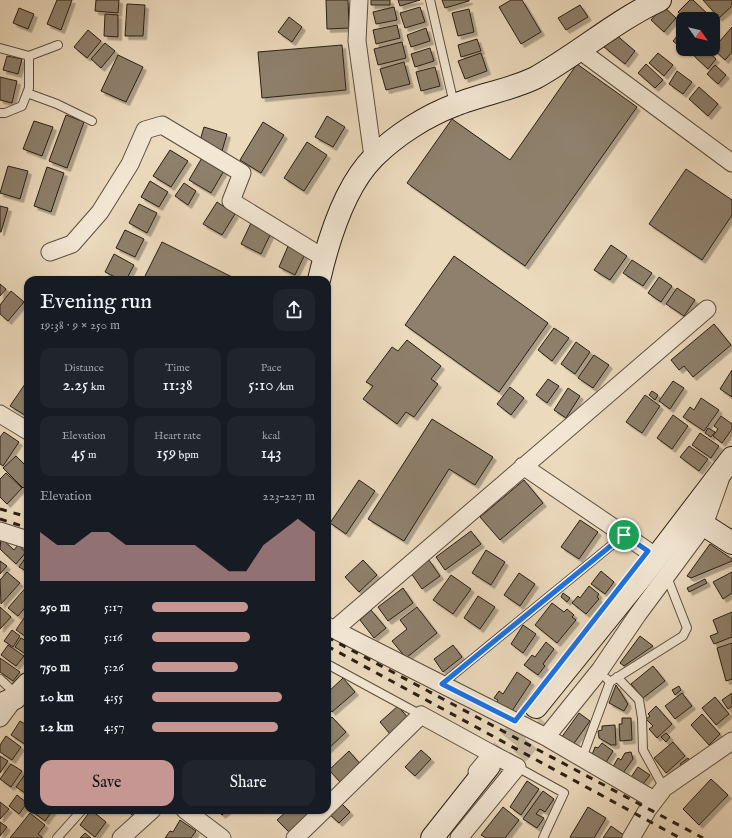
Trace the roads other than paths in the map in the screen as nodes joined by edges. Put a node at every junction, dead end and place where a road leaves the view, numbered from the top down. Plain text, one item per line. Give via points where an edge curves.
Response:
1 (359, 0) edge
2 (430, 0) edge
3 (660, 0) edge
4 (58, 45) dead end
5 (0, 48) edge
6 (578, 50) junction
7 (29, 56) junction
8 (27, 93) junction
9 (454, 105) junction
10 (0, 113) edge
11 (92, 120) dead end
12 (373, 158) junction
13 (732, 163) edge
14 (50, 252) dead end
15 (324, 258) junction
16 (320, 276) edge
17 (707, 310) dead end
18 (0, 414) edge
19 (24, 429) edge
20 (728, 463) edge
21 (524, 466) junction
22 (704, 525) junction
23 (0, 530) edge
24 (624, 535) junction
25 (24, 539) edge
26 (732, 543) edge
27 (648, 551) junction
28 (667, 577) junction
29 (331, 628) edge
30 (623, 636) junction
31 (331, 666) edge
32 (605, 676) junction
33 (617, 676) junction
34 (0, 679) edge
35 (442, 684) junction
36 (19, 693) edge
37 (544, 713) joint
38 (421, 715) junction
39 (0, 718) edge
40 (515, 721) junction
41 (546, 738) junction
42 (732, 741) edge
43 (582, 758) junction
44 (494, 766) junction
45 (517, 767) junction
46 (659, 794) junction
47 (331, 803) edge
48 (78, 814) edge
49 (148, 814) edge
50 (190, 814) edge
51 (320, 814) edge
52 (633, 837) edge
53 (57, 838) edge
54 (121, 838) edge
55 (222, 838) edge
56 (295, 838) edge
57 (424, 838) edge
58 (432, 838) edge
59 (454, 838) edge
60 (458, 838) edge
61 (543, 838) edge

1 - 12 street via 357,40
2 - 9 lane
3 - 6 street via 636,8
4 - 7 lane
5 - 7 lane
6 - 9 street via 534,78
6 - 13 street
7 - 8 lane
8 - 10 lane via 22,106
8 - 11 lane
9 - 12 street via 409,129
12 - 15 street via 352,188 338,216
14 - 15 street via 72,244 77,239 112,194 130,164 145,130 162,125 242,173 231,201
15 - 16 street
17 - 21 street
18 - 19 street
20 - 22 street
20 - 27 street via 702,483
20 - 37 street via 642,576
21 - 24 street
21 - 29 street
22 - 26 street
22 - 28 street
23 - 25 street
24 - 27 street
24 - 35 lane
27 - 40 street
28 - 30 street
28 - 33 lane via 687,628 683,636
29 - 35 street
30 - 32 street
30 - 37 street
31 - 38 lane
32 - 33 lane
32 - 41 street
32 - 43 lane
33 - 46 lane via 639,700 643,750
34 - 36 lane
35 - 40 street
36 - 39 street
38 - 44 street
38 - 47 street
40 - 41 street
41 - 43 street
42 - 46 street
43 - 46 street
44 - 45 street
44 - 57 street
44 - 58 street
44 - 59 street
45 - 60 street
45 - 61 lane via 564,793
46 - 52 street
48 - 53 lane
49 - 54 street
50 - 55 street
51 - 56 street

